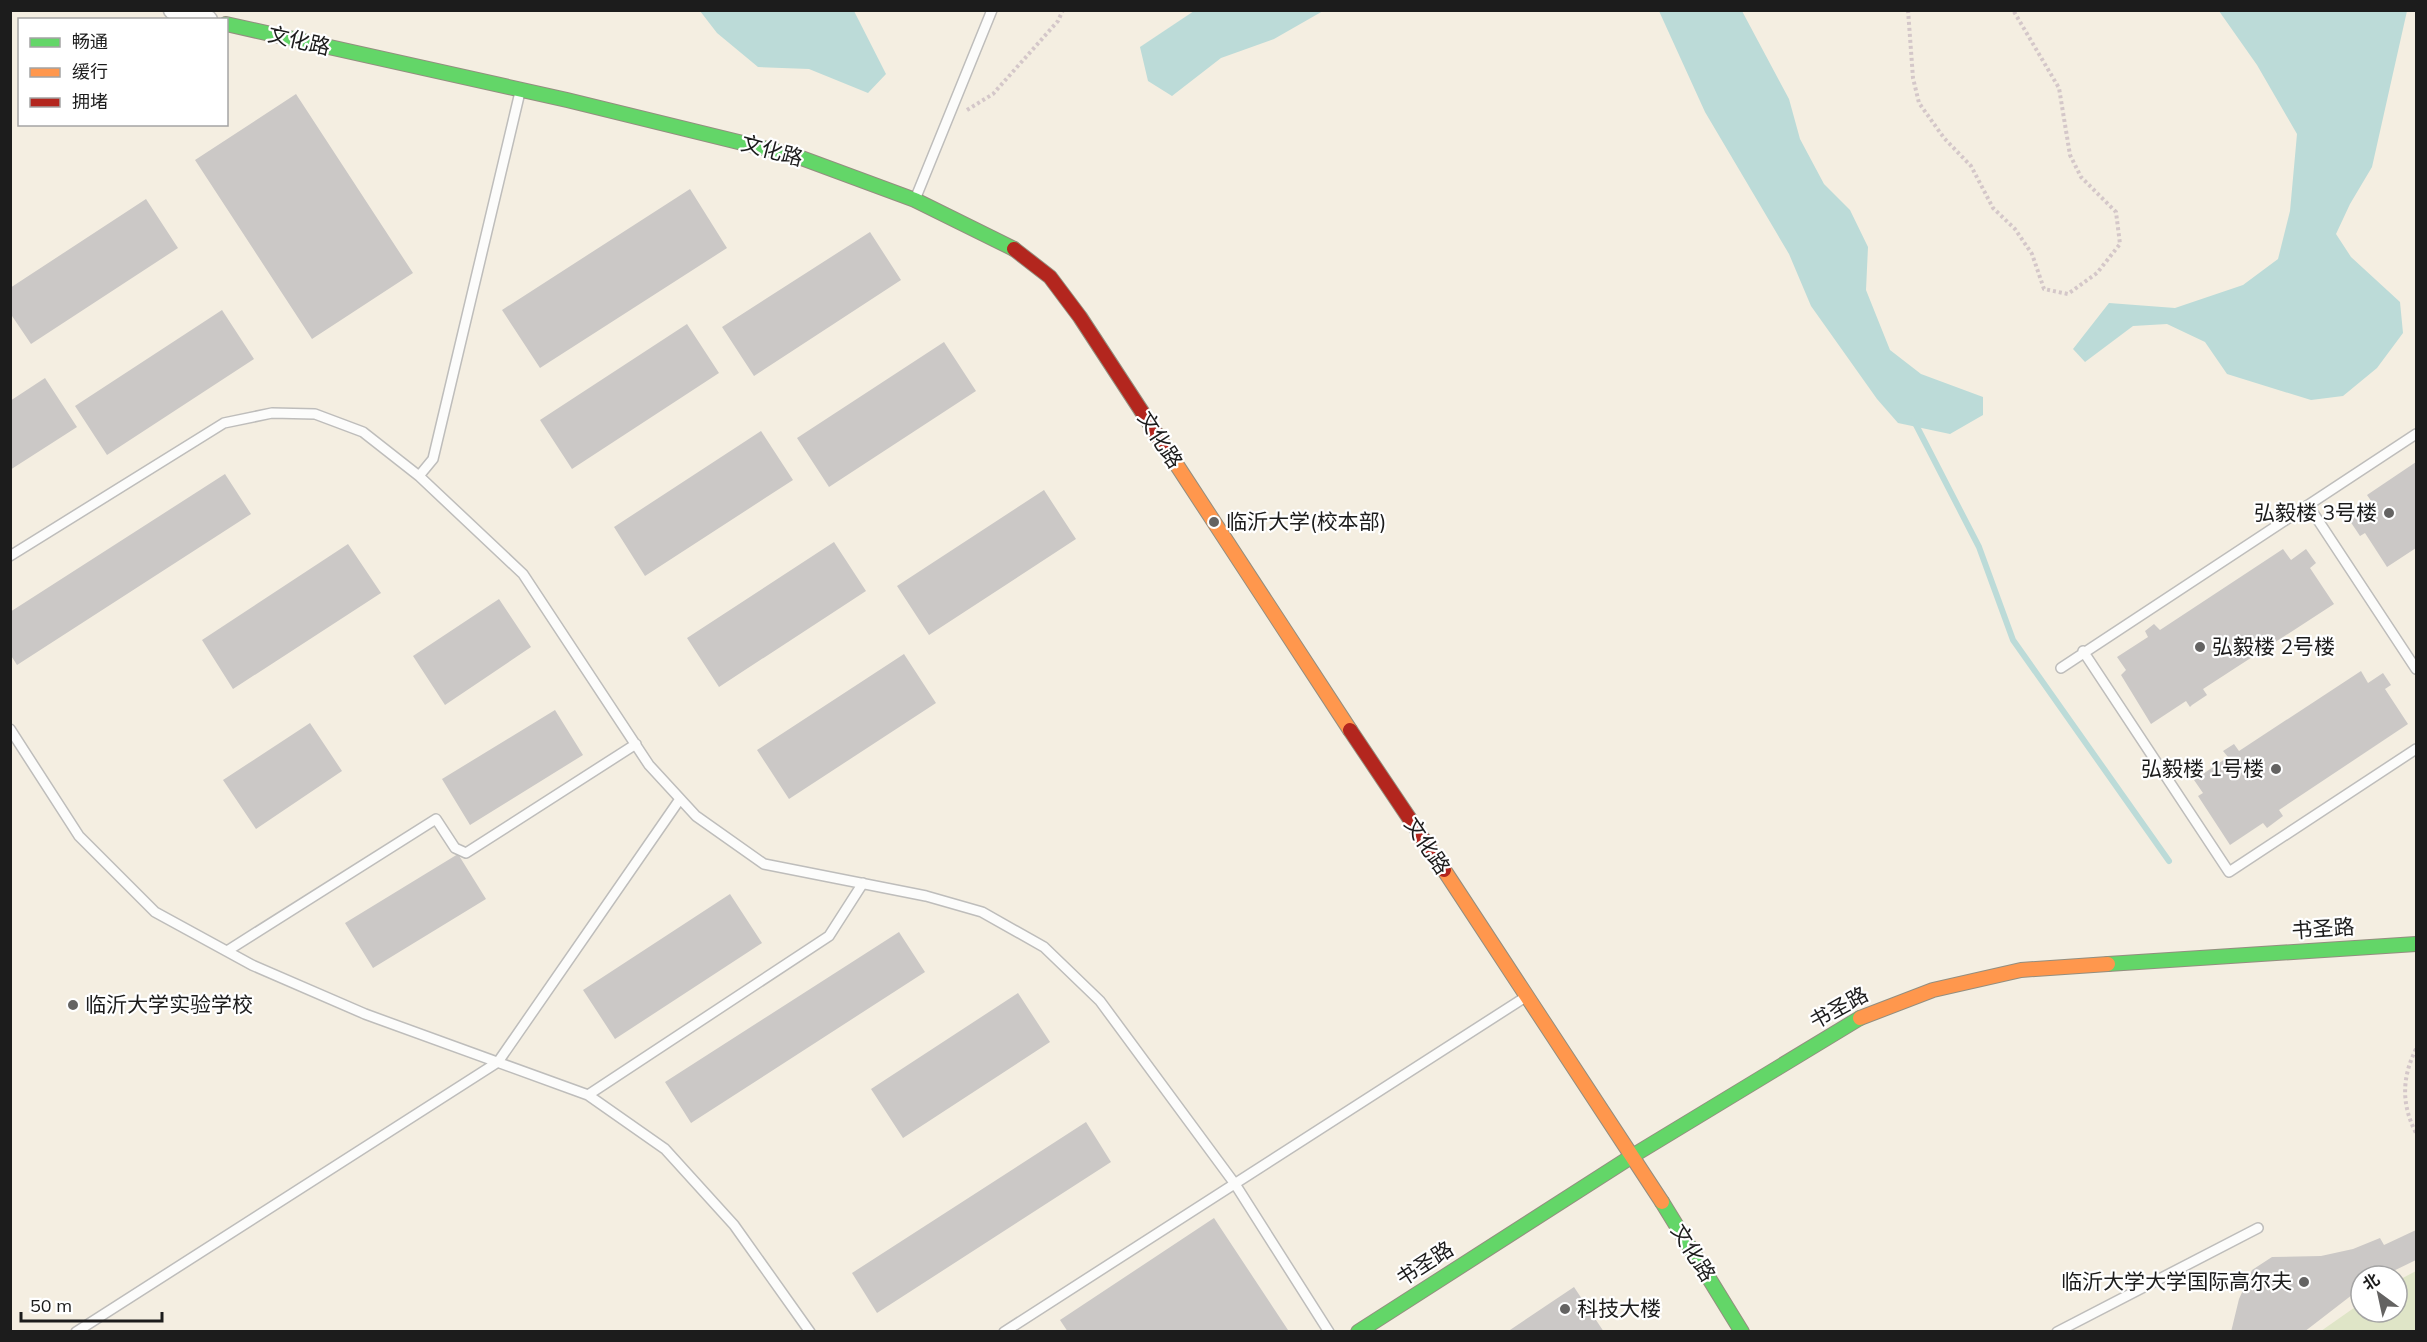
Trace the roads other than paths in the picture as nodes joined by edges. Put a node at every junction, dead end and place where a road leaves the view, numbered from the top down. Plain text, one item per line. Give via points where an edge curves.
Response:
1 (173, 10) edge
2 (992, 10) edge
3 (201, 18) edge
4 (228, 24) edge
5 (520, 92) junction
6 (915, 200) junction
7 (2416, 434) edge
8 (419, 476) junction
9 (2308, 504) junction
10 (10, 556) edge
11 (2083, 651) junction
12 (2061, 668) dead end
13 (2416, 669) edge
14 (10, 729) edge
15 (636, 744) junction
16 (2416, 749) edge
17 (680, 800) junction
18 (863, 883) junction
19 (2416, 944) edge
20 (227, 951) junction
21 (1527, 996) junction
22 (498, 1062) junction
23 (588, 1095) junction
24 (1634, 1155) junction
25 (1234, 1184) junction
26 (2258, 1228) dead end
27 (76, 1332) edge
28 (810, 1332) edge
29 (1004, 1332) edge
30 (1329, 1332) edge
31 (1358, 1332) edge
32 (1742, 1332) edge
33 (2057, 1332) edge

1 - 3 street
2 - 6 lane
4 - 5 street, 文化路
5 - 6 street, 文化路 via 796,156
5 - 8 lane via 433,459
6 - 21 street, 文化路 via 1017,251 1050,277
7 - 9 lane
8 - 10 lane via 363,432 315,414 272,413 224,423
8 - 15 lane via 523,574
9 - 11 lane
9 - 13 lane
11 - 12 lane
11 - 16 lane via 2229,872
14 - 20 lane via 79,836 155,912
15 - 17 lane
15 - 20 lane via 466,853 455,848 436,819
17 - 18 lane via 696,816 764,864
17 - 22 lane
18 - 23 lane via 829,936
18 - 25 lane via 982,912 1044,948 1100,1001
19 - 24 street, 书圣路 via 2021,970 1933,990 1870,1012
20 - 22 lane via 365,1014
21 - 24 street, 文化路
21 - 25 lane
22 - 23 lane
22 - 27 lane
23 - 28 lane via 665,1149 734,1225
24 - 31 street, 书圣路
24 - 32 street, 文化路
25 - 29 lane
25 - 30 lane
26 - 33 lane

